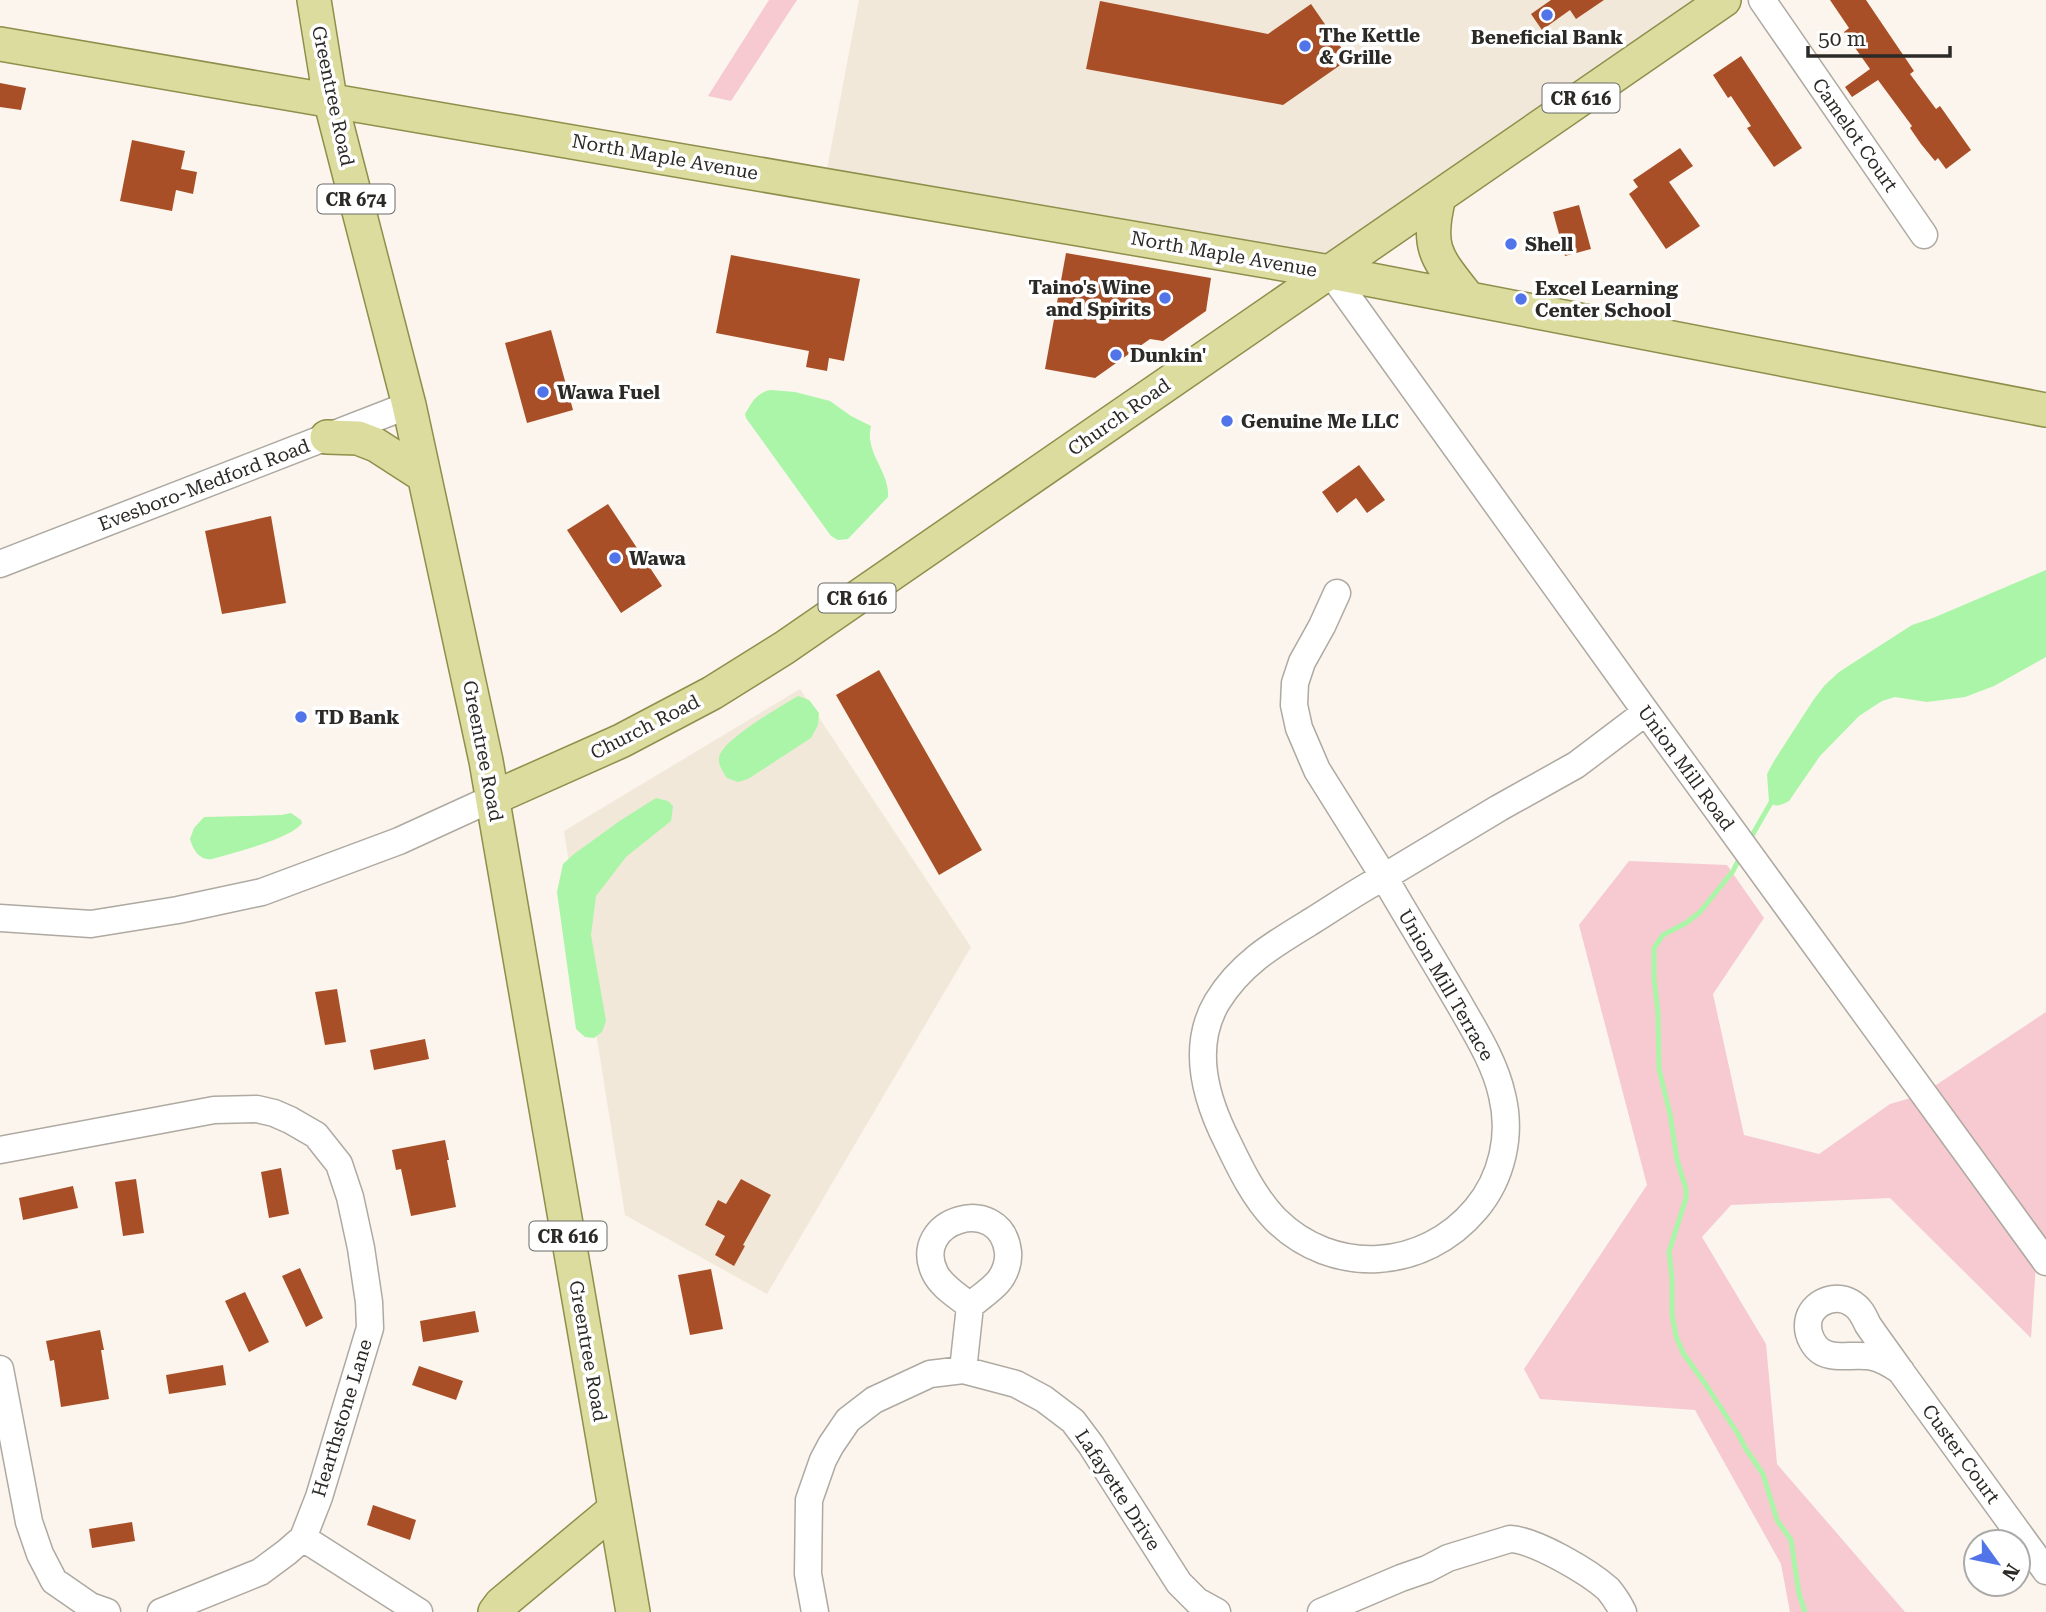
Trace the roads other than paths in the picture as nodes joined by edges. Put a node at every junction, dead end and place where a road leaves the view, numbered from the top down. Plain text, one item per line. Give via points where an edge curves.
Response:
1 (314, 0) edge
2 (1724, 0) edge
3 (1762, 0) edge
4 (0, 44) edge
5 (330, 99) junction
6 (1439, 197) junction
7 (1924, 234) dead end
8 (1330, 272) junction
9 (1468, 298) junction
10 (409, 405) junction
11 (2046, 410) edge
12 (327, 437) junction
13 (424, 476) junction
14 (0, 564) edge
15 (1337, 593) dead end
16 (1646, 712) junction
17 (493, 798) junction
18 (1384, 877) junction
19 (0, 918) edge
20 (0, 1150) edge
21 (2046, 1262) edge
22 (970, 1306) dead end
23 (0, 1369) edge
24 (963, 1370) junction
25 (1901, 1371) dead end
26 (615, 1509) junction
27 (303, 1538) junction
28 (2046, 1571) edge
29 (1200, 1608) edge
30 (107, 1612) edge
31 (161, 1612) edge
32 (418, 1612) edge
33 (495, 1612) edge
34 (633, 1612) edge
35 (814, 1612) edge
36 (1321, 1612) edge
37 (1623, 1612) edge

1 - 5 main road, Greentree Road
2 - 6 main road, Church Road / CR 616
3 - 7 street, Camelot Court
4 - 5 main road, North Maple Avenue
5 - 8 main road, North Maple Avenue
5 - 10 main road, Greentree Road / CR 674
6 - 8 main road, Church Road / CR 616
6 - 9 main road via 1432,239 1439,259
8 - 9 main road, North Maple Avenue
8 - 16 street, Union Mill Road
8 - 17 main road, Church Road / CR 616 via 784,648 712,693 621,740
9 - 11 main road, North Maple Avenue
10 - 12 street, Evesboro-Medford Road
10 - 13 main road, Greentree Road / CR 674
12 - 13 main road via 358,438 376,445
12 - 14 street, Evesboro-Medford Road
13 - 17 main road, Greentree Road / CR 674
15 - 18 street via 1302,662 1294,705 1317,770
16 - 18 street, Union Mill Terrace via 1576,765
16 - 21 street, Union Mill Road
17 - 19 street via 399,841 262,892 91,924
17 - 26 main road, Greentree Road / CR 616
18 - 18 street, Union Mill Terrace via 1486,1051 1502,1095 1506,1139 1493,1182 1467,1220 1429,1247 1385,1260 1362,1260 1314,1247 1284,1227 1259,1199 1214,1113 1202,1069 1203,1047 1215,1005 1241,971 1274,943
20 - 27 street, Hearthstone Lane via 214,1110 257,1109 316,1135 339,1164 362,1248 369,1328
22 - 24 street
23 - 30 street via 29,1522 40,1554 54,1581
24 - 29 street, Lafayette Drive via 1016,1384 1073,1422
24 - 35 street, Lafayette Drive via 930,1374 874,1400 848,1420 831,1445 809,1500 808,1574
25 - 28 street, Custer Court
26 - 33 main road
26 - 34 main road, Greentree Road
27 - 31 street, Hearthstone Lane via 260,1572
27 - 32 street
36 - 37 street via 1448,1558 1510,1539 1578,1568 1607,1588

